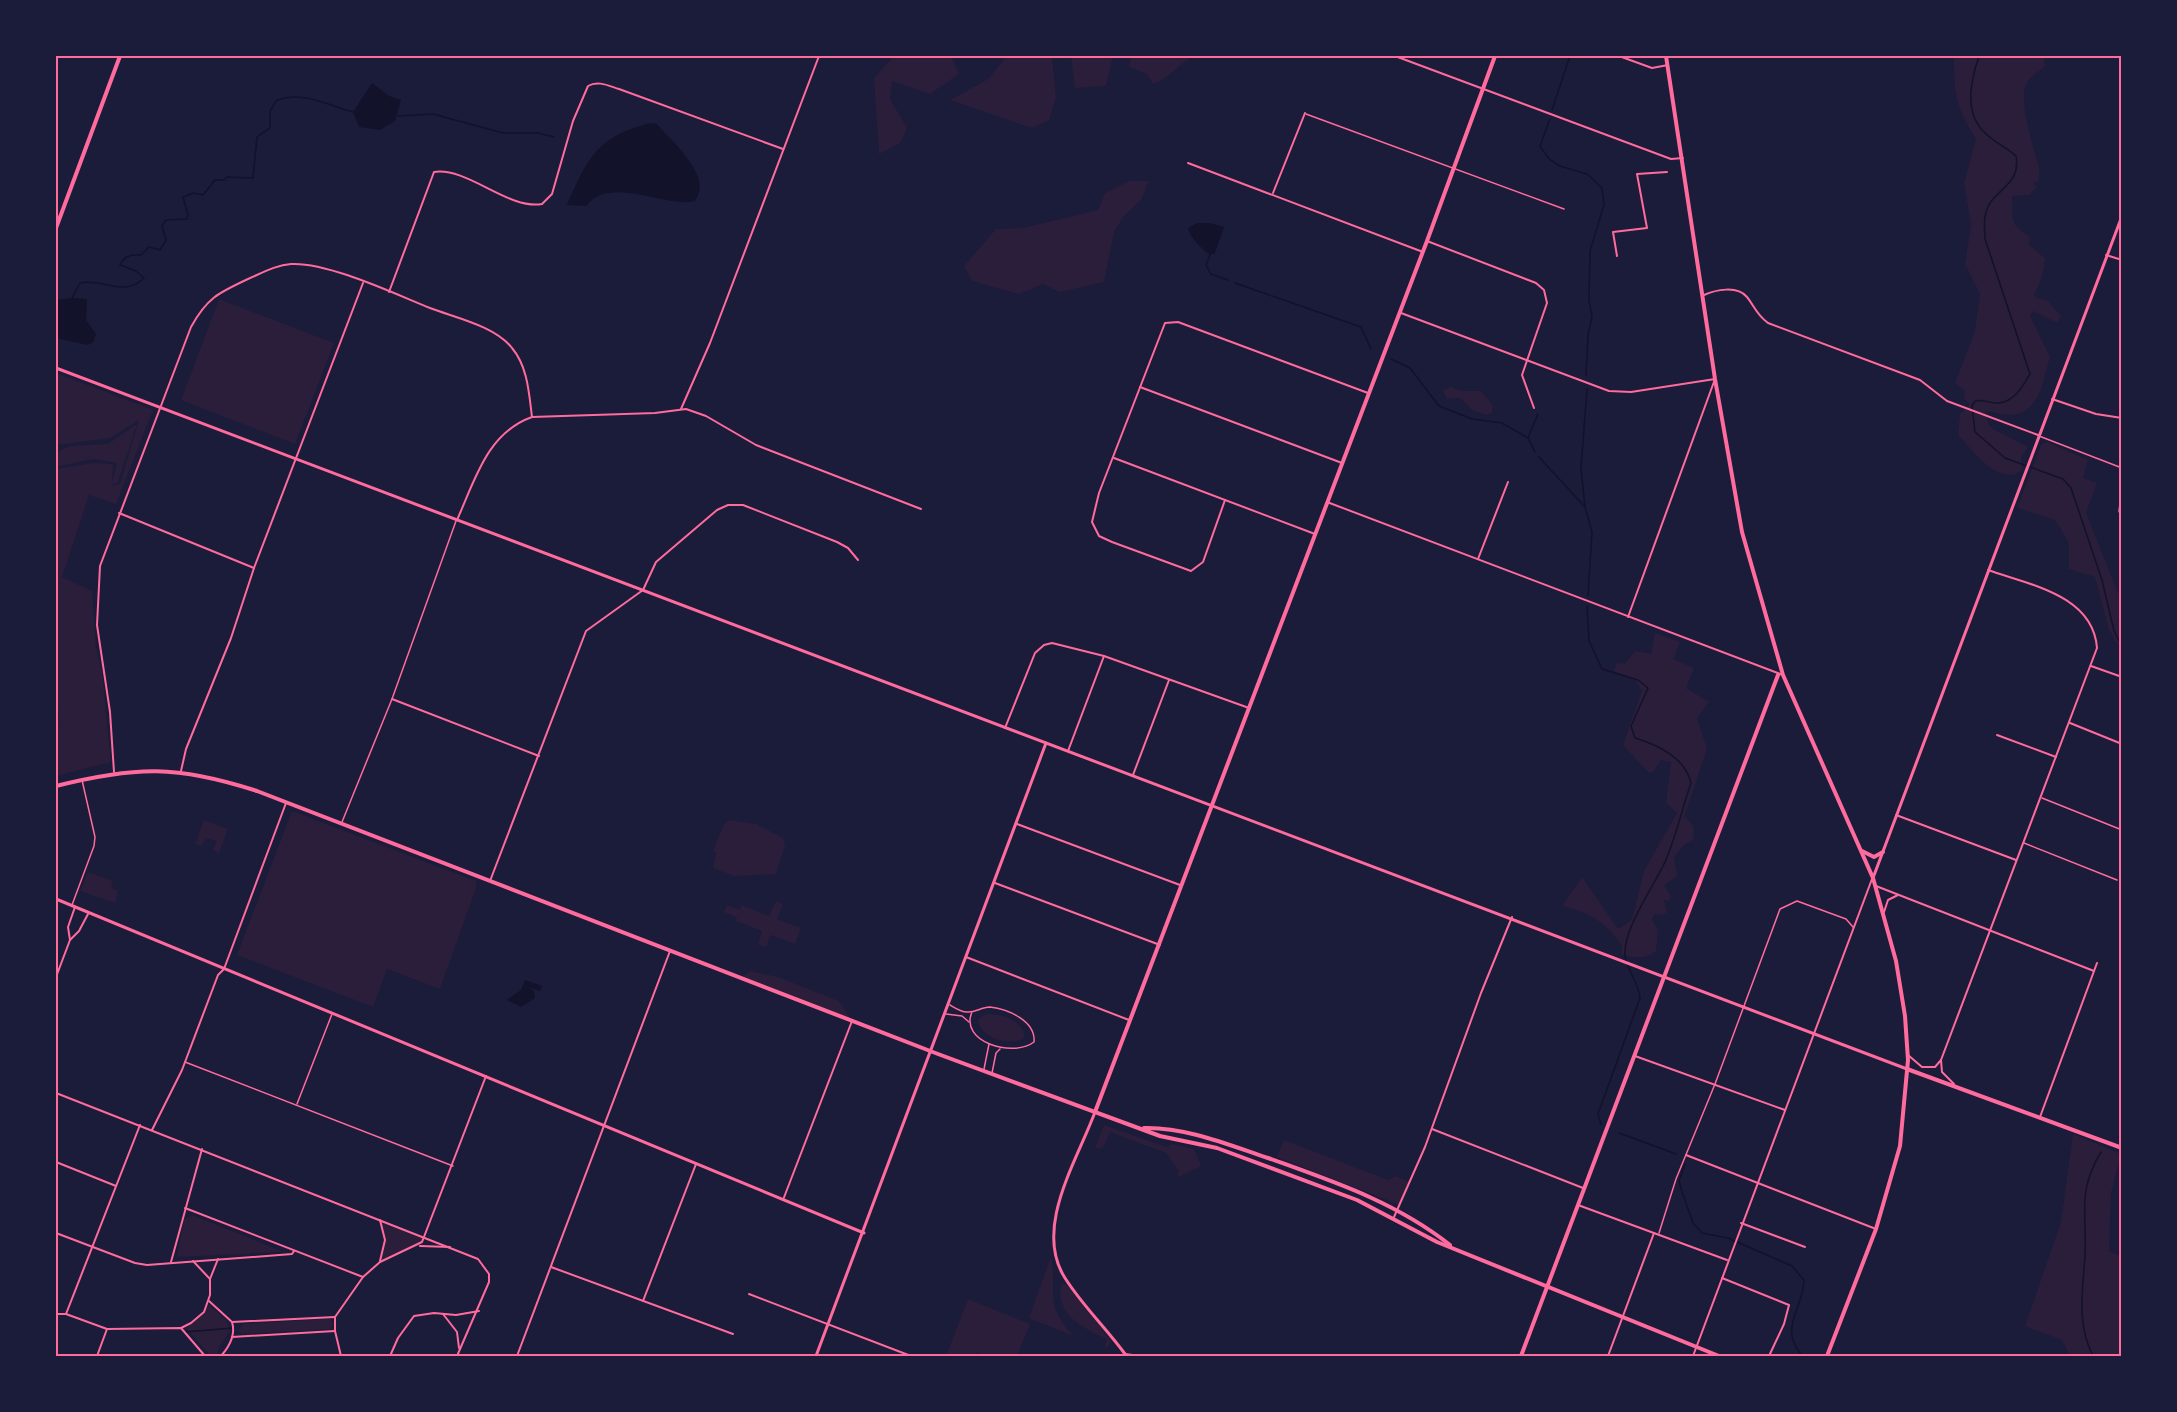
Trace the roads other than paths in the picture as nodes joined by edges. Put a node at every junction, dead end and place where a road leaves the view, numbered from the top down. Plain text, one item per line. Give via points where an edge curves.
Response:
1 (120, 56) edge
2 (819, 56) edge
3 (1395, 56) edge
4 (1411, 56) edge
5 (1495, 56) edge
6 (1620, 56) edge
7 (1666, 56) edge
8 (1409, 61) junction
9 (1668, 65) junction
10 (1483, 89) junction
11 (1305, 113) joint
12 (783, 149) junction
13 (1683, 158) junction
14 (1188, 163) dead end
15 (1454, 167) junction
16 (1667, 172) dead end
17 (1273, 193) junction
18 (1564, 209) dead end
19 (2121, 216) edge
20 (56, 228) edge
21 (1427, 241) junction
22 (1423, 252) junction
23 (2106, 255) junction
24 (1617, 256) dead end
25 (2121, 260) edge
26 (363, 283) junction
27 (389, 292) junction
28 (1704, 295) junction
29 (1399, 312) junction
30 (1526, 359) junction
31 (56, 369) edge
32 (1715, 379) junction
33 (1140, 387) junction
34 (1368, 393) junction
35 (2052, 399) junction
36 (158, 408) junction
37 (1534, 408) dead end
38 (681, 409) junction
39 (532, 417) junction
40 (2121, 418) edge
41 (2038, 435) junction
42 (1114, 458) junction
43 (295, 460) junction
44 (1342, 463) junction
45 (2121, 468) edge
46 (1508, 482) dead end
47 (2121, 489) edge
48 (1225, 500) junction
49 (1327, 502) junction
50 (921, 509) dead end
51 (119, 513) junction
52 (2121, 519) edge
53 (457, 520) junction
54 (1315, 534) junction
55 (1478, 559) junction
56 (858, 560) dead end
57 (254, 568) junction
58 (1988, 570) junction
59 (644, 590) junction
60 (1628, 617) junction
61 (1104, 656) junction
62 (2091, 666) junction
63 (1781, 675) junction
64 (2121, 677) edge
65 (1169, 680) junction
66 (392, 699) junction
67 (1249, 708) junction
68 (2070, 723) junction
69 (1005, 728) junction
70 (1997, 735) dead end
71 (1046, 743) junction
72 (2121, 744) edge
73 (1068, 751) junction
74 (539, 756) junction
75 (2056, 757) junction
76 (181, 771) junction
77 (114, 772) junction
78 (1133, 775) junction
79 (82, 779) junction
80 (56, 786) edge
81 (2041, 798) junction
82 (287, 801) junction
83 (1213, 806) junction
84 (1896, 815) junction
85 (341, 823) junction
86 (1017, 824) junction
87 (2121, 830) edge
88 (2023, 843) junction
89 (1861, 851) junction
90 (1883, 852) junction
91 (2016, 860) junction
92 (1873, 878) junction
93 (2116, 879) dead end
94 (490, 882) junction
95 (995, 883) junction
96 (1182, 886) junction
97 (1875, 886) junction
98 (1900, 895) junction
99 (56, 898) edge
100 (73, 906) junction
101 (89, 912) junction
102 (1884, 912) junction
103 (1512, 917) junction
104 (1853, 927) junction
105 (1991, 930) junction
106 (70, 940) junction
107 (1160, 945) junction
108 (670, 951) junction
109 (966, 957) junction
110 (2097, 963) dead end
111 (224, 969) junction
112 (2094, 971) junction
113 (1665, 976) junction
114 (56, 977) edge
115 (948, 1005) junction
116 (1744, 1006) junction
117 (972, 1012) junction
118 (333, 1013) junction
119 (945, 1013) junction
120 (852, 1021) junction
121 (1131, 1021) junction
122 (970, 1022) junction
123 (1814, 1033) junction
124 (989, 1043) junction
125 (1001, 1048) junction
126 (932, 1052) junction
127 (1907, 1054) junction
128 (1634, 1055) junction
129 (1941, 1060) junction
130 (184, 1062) junction
131 (1907, 1069) junction
132 (984, 1071) junction
133 (991, 1073) junction
134 (486, 1076) junction
135 (1954, 1083) junction
136 (1715, 1084) junction
137 (56, 1093) edge
138 (1982, 1095) junction
139 (297, 1105) junction
140 (1785, 1110) junction
141 (1095, 1112) junction
142 (2040, 1117) junction
143 (140, 1125) junction
144 (603, 1125) junction
145 (1144, 1128) junction
146 (152, 1130) junction
147 (1432, 1130) junction
148 (2121, 1148) edge
149 (202, 1149) junction
150 (1686, 1155) junction
151 (56, 1162) edge
152 (696, 1164) junction
153 (453, 1166) junction
154 (1757, 1184) junction
155 (116, 1186) junction
156 (1584, 1188) junction
157 (783, 1200) junction
158 (1578, 1205) junction
159 (185, 1208) junction
160 (1398, 1210) junction
161 (1394, 1217) junction
162 (380, 1220) junction
163 (1741, 1223) junction
164 (1876, 1229) junction
165 (1654, 1232) junction
166 (56, 1233) edge
167 (864, 1233) junction
168 (1659, 1234) junction
169 (425, 1237) junction
170 (418, 1246) junction
171 (93, 1247) junction
172 (1805, 1247) dead end
173 (453, 1248) junction
174 (1453, 1248) junction
175 (294, 1251) junction
176 (218, 1259) junction
177 (1727, 1260) junction
178 (193, 1261) junction
179 (171, 1262) junction
180 (380, 1262) junction
181 (551, 1267) junction
182 (363, 1277) junction
183 (1722, 1278) junction
184 (210, 1279) junction
185 (1548, 1285) junction
186 (748, 1294) dead end
187 (208, 1300) junction
188 (644, 1301) junction
189 (479, 1311) junction
190 (56, 1314) edge
191 (66, 1314) junction
192 (443, 1314) junction
193 (335, 1317) junction
194 (1623, 1318) junction
195 (232, 1322) junction
196 (828, 1325) junction
197 (181, 1328) junction
198 (107, 1329) junction
199 (335, 1331) junction
200 (733, 1334) dead end
201 (232, 1337) junction
202 (1696, 1348) junction
203 (459, 1350) junction
204 (1125, 1355) edge
205 (98, 1356) edge
206 (205, 1356) edge
207 (220, 1356) edge
208 (342, 1356) edge
209 (390, 1356) edge
210 (457, 1356) edge
211 (517, 1356) edge
212 (816, 1356) edge
213 (911, 1356) edge
214 (1140, 1356) edge
215 (1342, 1356) edge
216 (1353, 1356) edge
217 (1521, 1356) edge
218 (1608, 1356) edge
219 (1693, 1356) edge
220 (1719, 1356) edge
221 (1769, 1356) edge
222 (1827, 1356) edge

1 - 20 main road
2 - 12 street
3 - 8 street
4 - 8 street
5 - 10 main road
6 - 9 street via 1653,68
7 - 9 main road
8 - 10 street
9 - 13 main road
10 - 13 street via 1671,159
10 - 15 main road
11 - 15 lane
11 - 17 street
12 - 27 street via 620,89 591,84 573,121 552,194 542,204 527,204 458,176 434,172
12 - 38 street
13 - 28 main road
14 - 17 street
15 - 18 lane
15 - 21 main road
16 - 24 street via 1637,174 1647,228 1613,232
17 - 22 street
19 - 23 street
21 - 22 main road
21 - 30 street via 1544,290 1546,303
22 - 29 main road
23 - 25 street
23 - 35 street
26 - 27 street
26 - 36 street via 327,270 290,264 218,293 202,306 191,327
26 - 43 street
27 - 39 street via 504,339 514,349 525,374
28 - 32 main road
28 - 41 street via 1731,290 1740,293 1768,323 1920,380 1947,401
29 - 30 street
29 - 34 main road
30 - 32 street via 1609,391 1631,392
30 - 37 street via 1522,380
31 - 36 street
32 - 60 street
32 - 63 main road via 1742,532
33 - 34 street via 1162,326 1168,321
33 - 42 street
33 - 44 street
34 - 44 main road
35 - 40 street
35 - 41 street
36 - 43 street
36 - 51 street
38 - 39 street
38 - 50 street via 706,416 779,455
39 - 53 street via 519,422 494,443
41 - 45 lane
41 - 58 street
42 - 48 street
42 - 48 street via 1093,513 1092,522 1099,536 1173,566 1191,571 1199,567
43 - 53 street
43 - 57 street
44 - 49 main road
46 - 55 street
47 - 52 lane
48 - 54 street
49 - 54 main road
49 - 55 street
51 - 57 street
51 - 77 street via 100,566 97,609 111,712
53 - 59 street
53 - 66 lane
54 - 67 main road
55 - 60 street
56 - 59 street via 837,542 737,504 717,510 656,562
57 - 76 street
58 - 62 street via 2060,596 2079,608 2090,619 2096,634 2097,648
58 - 84 street
59 - 69 street
59 - 74 street via 586,631
60 - 63 street
61 - 65 street
61 - 69 street via 1052,643 1044,645 1035,653
61 - 73 street
62 - 64 street
62 - 68 street
63 - 89 main road
63 - 113 main road
65 - 67 street
65 - 78 street
66 - 74 street
66 - 85 lane
67 - 83 main road
68 - 72 street
68 - 75 street
69 - 71 street
70 - 75 street
71 - 73 street
71 - 86 street
73 - 78 street
74 - 94 street
75 - 81 street
76 - 77 main road
76 - 82 main road
77 - 79 main road
78 - 83 street
79 - 80 main road
79 - 100 lane via 95,837
81 - 87 lane
81 - 88 street
82 - 85 main road
82 - 111 street
83 - 96 main road
83 - 103 street
84 - 90 street
84 - 91 street
85 - 94 main road
86 - 95 street
86 - 96 street
88 - 91 street
88 - 93 lane
89 - 90 main road via 1874,857
89 - 92 main road
90 - 92 street
91 - 105 street
92 - 97 main road
92 - 104 street
94 - 108 main road
95 - 107 street
95 - 109 street
96 - 107 main road
97 - 98 street
97 - 102 main road
98 - 102 street via 1888,900
98 - 105 street
99 - 100 street
100 - 101 street
100 - 106 street via 68,927
101 - 106 street
101 - 111 street
102 - 127 main road via 1901,990
103 - 113 street
103 - 147 street
104 - 116 lane via 1846,919 1797,901 1780,909
104 - 123 street
105 - 112 street
105 - 129 street
106 - 114 street
107 - 121 main road
108 - 120 main road
108 - 144 street
109 - 115 street
109 - 121 street
110 - 112 street
111 - 118 street
111 - 130 street via 218,975
112 - 142 street
113 - 116 street
113 - 128 main road
115 - 117 lane
115 - 119 street
116 - 123 street
116 - 136 lane
117 - 122 lane
117 - 125 lane via 991,1007 1006,1011 1028,1024 1035,1034 1034,1042 1027,1048
118 - 134 street
118 - 139 lane
119 - 122 lane
119 - 126 street
120 - 126 main road
120 - 157 street
121 - 141 main road
122 - 124 lane via 980,1038
123 - 131 street
123 - 140 street
124 - 125 lane
124 - 132 lane
125 - 133 lane
126 - 132 main road
126 - 167 street
127 - 129 street via 1922,1067 1935,1067
127 - 131 main road
128 - 136 street
128 - 156 main road
129 - 135 street via 1942,1072
130 - 139 lane
130 - 146 street
131 - 135 main road
131 - 138 main road
131 - 164 main road via 1899,1146
132 - 133 main road
133 - 141 main road
134 - 144 street
134 - 153 street
135 - 138 main road
136 - 140 street
136 - 150 lane
137 - 143 street
138 - 142 main road
139 - 153 lane
140 - 154 street
141 - 145 main road
141 - 204 street via 1053,1230 1064,1277
142 - 148 main road
143 - 146 street
143 - 155 street
144 - 152 street
144 - 181 street
145 - 160 main road via 1162,1128 1220,1141 1361,1192
145 - 161 main road via 1160,1136 1217,1149
146 - 149 street
147 - 156 street
147 - 160 street
149 - 159 street
149 - 162 street
150 - 154 street
150 - 168 lane
151 - 155 street
152 - 157 street
152 - 188 street
153 - 169 street
154 - 163 street
154 - 164 street
155 - 171 street
156 - 158 main road
157 - 167 street
158 - 165 street
158 - 185 main road
159 - 175 street
159 - 179 street
160 - 161 street
160 - 174 main road
161 - 174 main road
162 - 169 street
162 - 180 street via 385,1240
163 - 172 street
163 - 177 street
164 - 222 main road
165 - 168 street
165 - 194 street
166 - 171 street
167 - 196 street
168 - 177 street
169 - 170 street
169 - 173 street
170 - 173 street
170 - 180 street
171 - 179 street via 135,1263
171 - 191 street
173 - 189 street via 478,1259 489,1274
174 - 185 main road
175 - 176 street
175 - 182 street
176 - 178 street
176 - 184 street
177 - 183 street
178 - 179 street
178 - 184 street
180 - 182 street
181 - 188 street
181 - 211 street
182 - 193 street
183 - 202 street
183 - 221 street via 1789,1305
184 - 187 street
185 - 194 main road
185 - 217 main road
186 - 196 street
187 - 195 street
187 - 197 street via 204,1312
188 - 200 street
189 - 192 street
189 - 203 street
190 - 191 street
191 - 198 street
192 - 203 street via 457,1332
192 - 209 street via 414,1316
193 - 195 street
193 - 199 street
194 - 202 main road
194 - 218 street
195 - 201 street
196 - 212 street
196 - 213 street
197 - 198 street
197 - 206 street
198 - 205 street
199 - 201 street
199 - 208 street
201 - 207 street
202 - 219 street
202 - 220 main road
203 - 210 street
204 - 214 street
215 - 216 street

